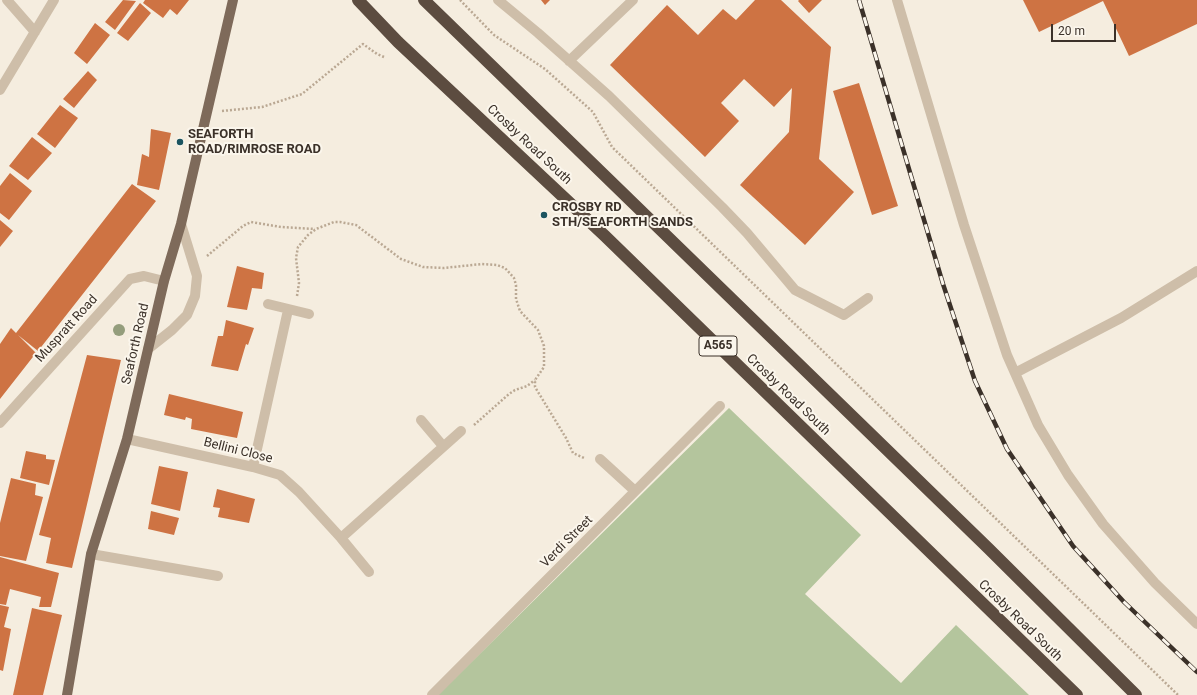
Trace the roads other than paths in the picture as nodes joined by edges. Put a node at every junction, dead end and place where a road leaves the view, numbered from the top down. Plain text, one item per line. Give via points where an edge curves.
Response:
1 (7, 0) edge
2 (54, 0) edge
3 (233, 0) edge
4 (358, 0) edge
5 (424, 0) edge
6 (498, 0) edge
7 (633, 0) edge
8 (897, 1) edge
9 (35, 32) junction
10 (569, 61) junction
11 (0, 90) edge
12 (181, 224) junction
13 (1197, 271) edge
14 (164, 281) junction
15 (868, 298) dead end
16 (268, 304) dead end
17 (288, 310) junction
18 (309, 314) dead end
19 (148, 349) junction
20 (1014, 372) junction
21 (720, 406) dead end
22 (420, 420) dead end
23 (0, 423) edge
24 (461, 431) road end
25 (127, 439) junction
26 (444, 446) junction
27 (600, 459) road end
28 (253, 467) junction
29 (635, 492) junction
30 (341, 538) junction
31 (91, 554) junction
32 (369, 572) dead end
33 (218, 576) dead end
34 (1197, 624) edge
35 (67, 695) edge
36 (432, 695) edge
37 (1077, 695) edge
38 (1136, 695) edge

1 - 9 street
2 - 9 street
3 - 12 main road, Seaforth Road
4 - 37 highway, Crosby Road South / A565 via 398,42 611,242
5 - 38 highway
6 - 10 street
7 - 10 street
8 - 20 street via 964,225
9 - 11 street
10 - 15 street via 609,96 722,207 795,290 844,316
12 - 14 main road, Seaforth Road
12 - 19 street via 197,276 195,296 187,315
13 - 20 street via 1121,318
14 - 19 main road, Seaforth Road
14 - 23 street, Muspratt Road via 144,276 130,279
16 - 17 street
17 - 18 street
17 - 28 street
19 - 25 main road, Seaforth Road
20 - 34 street via 1038,425 1068,475 1103,524 1155,583
21 - 29 street, Verdi Street
22 - 26 street
24 - 26 street
25 - 28 street, Bellini Close
25 - 31 main road, Seaforth Road
26 - 30 street
27 - 29 street
28 - 30 street, Bellini Close via 273,472 286,479
29 - 36 street, Verdi Street
30 - 32 street, Bellini Close
31 - 33 street
31 - 35 main road, Seaforth Road

